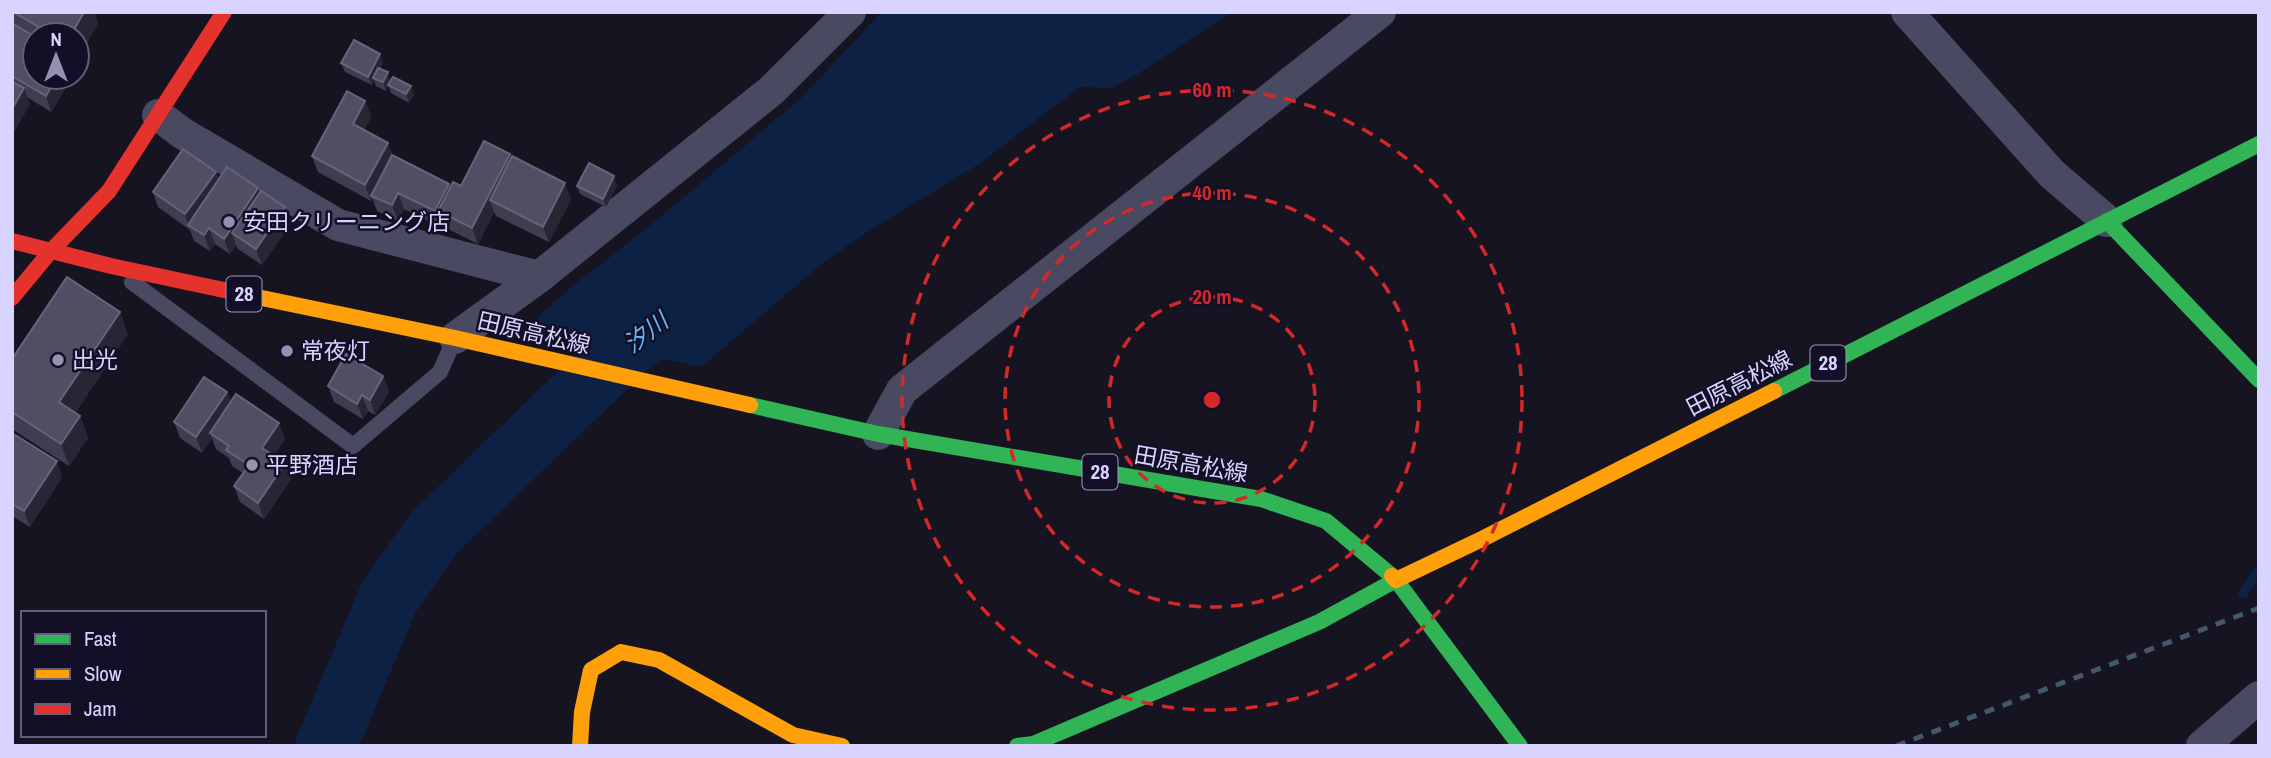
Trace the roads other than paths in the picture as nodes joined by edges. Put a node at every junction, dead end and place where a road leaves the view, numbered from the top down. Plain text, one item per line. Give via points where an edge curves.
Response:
1 (224, 12) edge
2 (850, 12) edge
3 (1380, 12) edge
4 (1907, 12) edge
5 (158, 115) junction
6 (2259, 144) edge
7 (2107, 221) junction
8 (12, 241) edge
9 (50, 252) junction
10 (111, 266) junction
11 (539, 277) junction
12 (12, 298) edge
13 (466, 341) junction
14 (2259, 380) edge
15 (878, 434) junction
16 (1396, 580) junction
17 (2259, 697) edge
18 (1029, 745) edge
19 (580, 746) edge
20 (842, 746) edge
21 (1520, 746) edge
22 (2202, 746) edge

1 - 5 main road
2 - 11 street via 772,90
3 - 15 street via 902,390
4 - 7 street via 2052,174
5 - 9 main road via 109,191
5 - 11 street via 338,225
6 - 7 main road, 田原高松線 / 28
7 - 14 main road
7 - 16 main road, 田原高松線 / 28
8 - 9 main road, 田原高松線 / 28
9 - 10 main road, 田原高松線 / 28
9 - 12 main road
10 - 13 main road, 田原高松線 / 28
10 - 13 lane via 353,446 440,373
11 - 13 street
13 - 15 main road, 田原高松線 / 28
15 - 16 main road, 田原高松線 / 28 via 1261,499 1326,521
16 - 18 main road via 1319,622
16 - 21 main road
17 - 22 street
19 - 20 main road via 591,670 621,652 659,660 793,735

